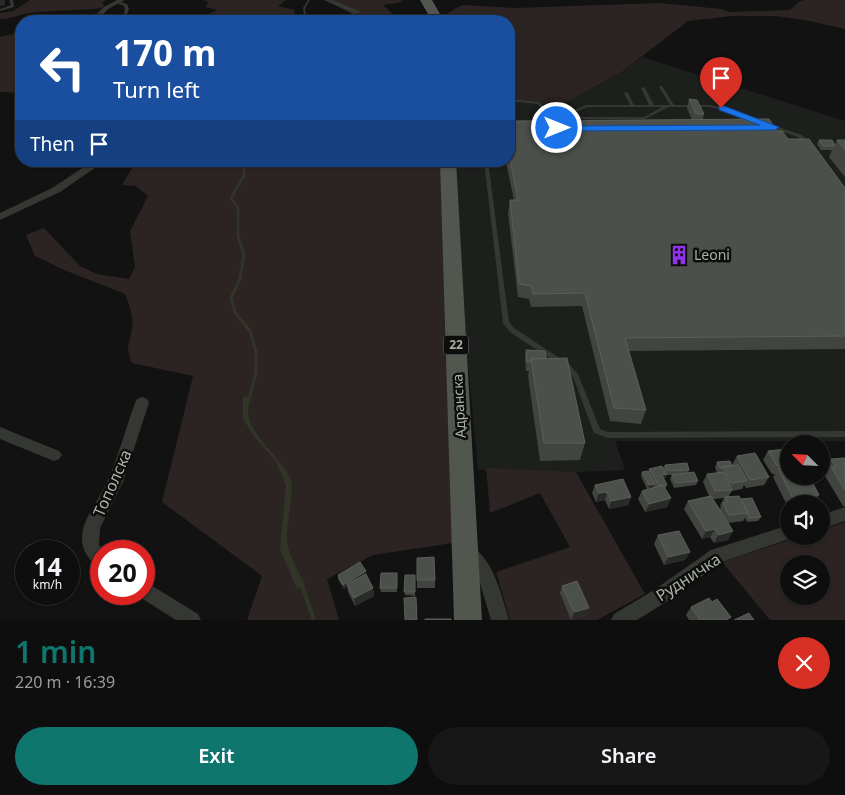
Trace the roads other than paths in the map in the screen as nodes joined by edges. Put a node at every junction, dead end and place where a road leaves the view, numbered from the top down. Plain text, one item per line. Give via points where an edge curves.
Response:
1 (11, 0) edge
2 (327, 0) edge
3 (426, 0) edge
4 (120, 1) edge
5 (0, 10) edge
6 (358, 12) dead end
7 (98, 15) edge
8 (125, 15) edge
9 (435, 15) edge
10 (661, 87) dead end
11 (643, 88) dead end
12 (626, 93) dead end
13 (515, 101) edge
14 (633, 106) junction
15 (652, 106) junction
16 (670, 106) junction
17 (561, 118) junction
18 (775, 127) junction
19 (766, 128) edge
20 (814, 152) edge
21 (91, 167) edge
22 (448, 167) edge
23 (487, 167) edge
24 (0, 217) edge
25 (142, 403) dead end
26 (0, 433) edge
27 (845, 434) edge
28 (54, 455) dead end
29 (845, 514) edge
30 (830, 519) edge
31 (780, 535) edge
32 (90, 540) edge
33 (466, 550) junction
34 (155, 596) edge
35 (192, 620) edge
36 (468, 620) edge
37 (500, 620) edge
38 (620, 620) edge

1 - 5 lane via 13,6
2 - 6 street
3 - 9 main road
4 - 7 street
4 - 8 lane via 126,5
10 - 16 lane
11 - 15 lane
12 - 14 lane
13 - 17 lane via 538,103 551,116
14 - 15 lane
14 - 17 lane via 586,106
15 - 16 lane
16 - 17 lane via 645,118
16 - 18 lane via 721,108
18 - 19 lane
18 - 20 lane via 800,136
21 - 24 street via 56,190
22 - 33 main road, Адранска / 22
23 - 27 lane via 506,323 576,376 598,431 608,435
25 - 32 street, Тополска via 123,463 92,527
26 - 28 street
29 - 30 street
31 - 38 street, Рудничка via 717,556
33 - 36 main road, Адранска / 22
33 - 37 street via 486,576
34 - 35 street

